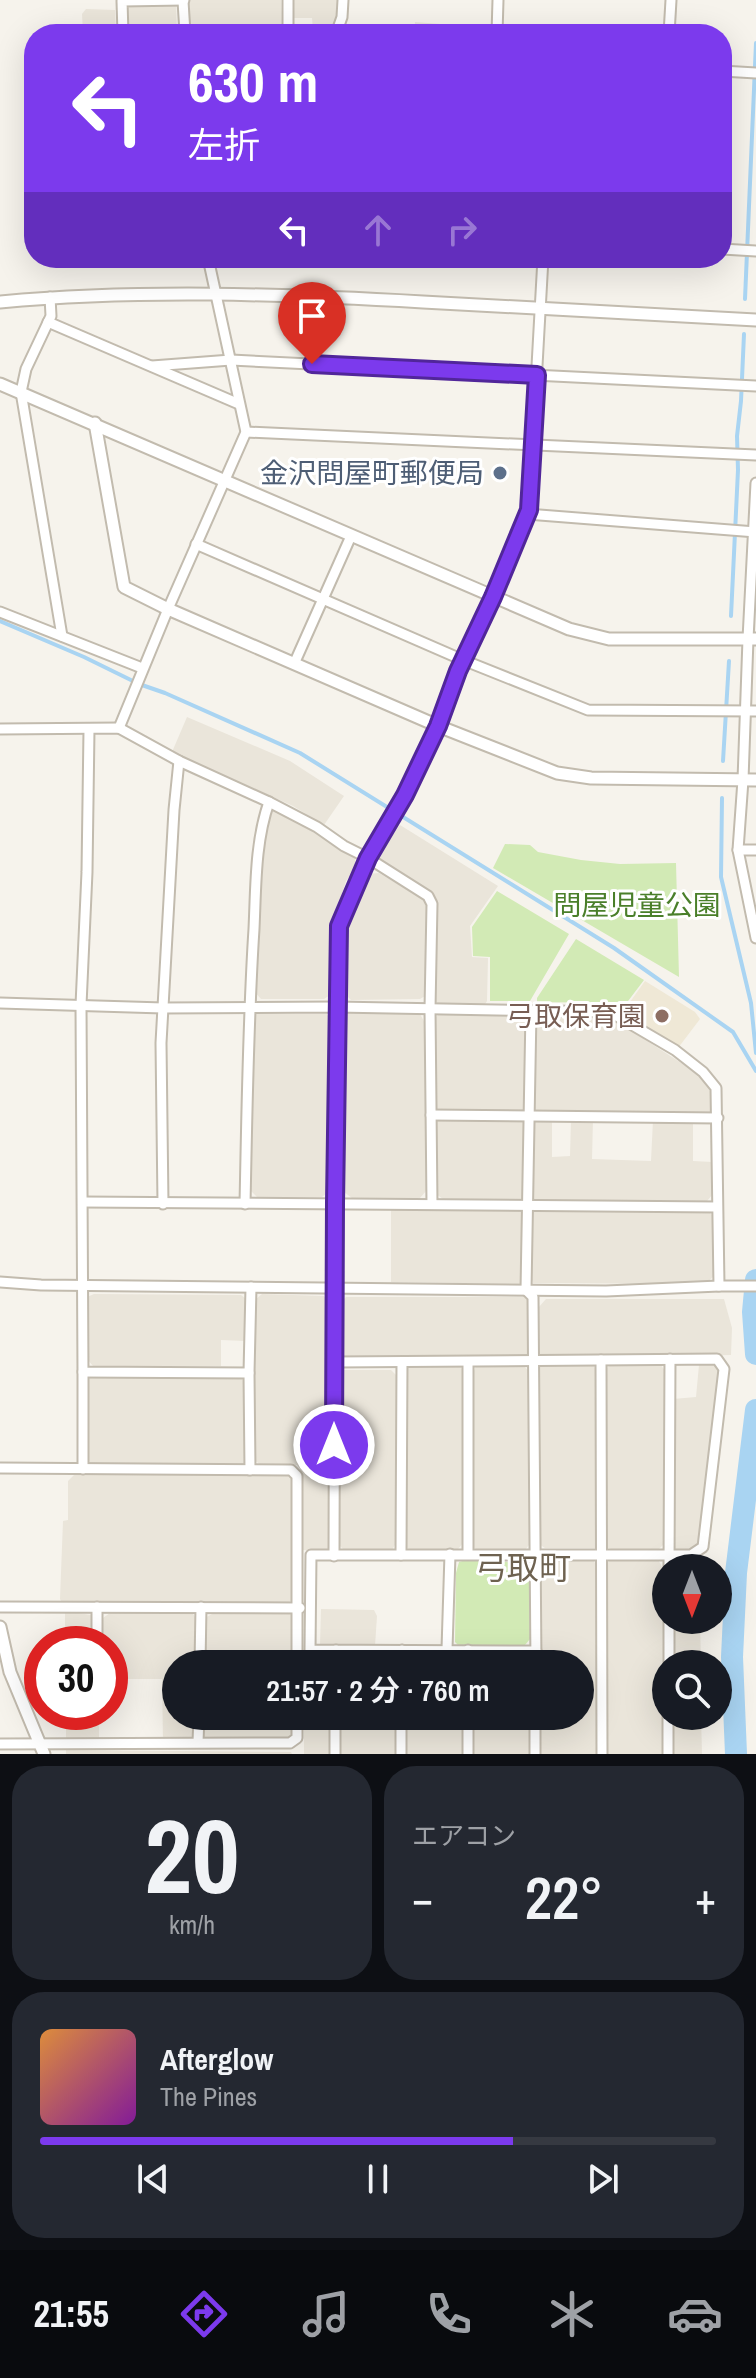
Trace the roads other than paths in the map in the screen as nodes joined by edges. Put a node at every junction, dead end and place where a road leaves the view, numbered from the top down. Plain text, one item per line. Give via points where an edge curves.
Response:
1 (183, 0) edge
2 (288, 0) edge
3 (343, 0) edge
4 (498, 0) edge
5 (671, 0) edge
6 (123, 24) edge
7 (184, 24) edge
8 (288, 24) edge
9 (340, 24) edge
10 (497, 24) edge
11 (670, 24) edge
12 (732, 71) edge
13 (754, 72) edge
14 (210, 268) edge
15 (542, 268) edge
16 (215, 293) junction
17 (50, 297) junction
18 (0, 302) edge
19 (540, 307) junction
20 (756, 320) edge
21 (48, 322) junction
22 (231, 360) junction
23 (152, 366) junction
24 (537, 375) junction
25 (0, 384) edge
26 (753, 386) edge
27 (21, 392) junction
28 (239, 404) junction
29 (95, 423) junction
30 (246, 432) junction
31 (534, 446) junction
32 (756, 455) edge
33 (224, 481) junction
34 (756, 483) edge
35 (527, 514) junction
36 (751, 531) edge
37 (351, 536) junction
38 (196, 544) junction
39 (493, 597) junction
40 (323, 599) junction
41 (168, 609) junction
42 (0, 612) edge
43 (62, 636) junction
44 (752, 639) edge
45 (463, 660) junction
46 (294, 664) junction
47 (141, 672) junction
48 (751, 711) edge
49 (438, 726) junction
50 (119, 728) junction
51 (0, 729) edge
52 (89, 730) junction
53 (179, 761) junction
54 (750, 780) edge
55 (269, 802) junction
56 (738, 850) junction
57 (756, 850) edge
58 (368, 858) junction
59 (754, 916) edge
60 (756, 938) edge
61 (0, 1003) edge
62 (81, 1005) junction
63 (249, 1007) junction
64 (337, 1007) junction
65 (163, 1008) junction
66 (430, 1009) junction
67 (531, 1011) junction
68 (431, 1115) junction
69 (529, 1116) junction
70 (718, 1118) junction
71 (83, 1202) junction
72 (335, 1203) junction
73 (163, 1204) junction
74 (245, 1204) junction
75 (432, 1204) junction
76 (527, 1204) junction
77 (717, 1207) junction
78 (0, 1282) edge
79 (82, 1285) junction
80 (724, 1286) junction
81 (756, 1286) edge
82 (251, 1287) junction
83 (335, 1289) junction
84 (526, 1290) junction
85 (670, 1359) junction
86 (601, 1360) junction
87 (335, 1362) junction
88 (402, 1362) junction
89 (468, 1362) junction
90 (534, 1362) junction
91 (83, 1372) junction
92 (249, 1373) junction
93 (0, 1468) edge
94 (83, 1469) junction
95 (250, 1470) junction
96 (450, 1554) junction
97 (468, 1554) junction
98 (670, 1554) edge
99 (692, 1554) edge
100 (401, 1555) junction
101 (535, 1555) junction
102 (603, 1555) junction
103 (652, 1555) edge
104 (334, 1556) junction
105 (0, 1607) edge
106 (97, 1607) junction
107 (201, 1607) junction
108 (297, 1608) junction
109 (311, 1608) junction
110 (97, 1626) edge
111 (0, 1627) edge
112 (447, 1649) junction
113 (200, 1650) edge
114 (297, 1650) edge
115 (310, 1650) edge
116 (402, 1650) edge
117 (468, 1650) edge
118 (536, 1650) edge
119 (198, 1730) edge
120 (297, 1730) edge
121 (335, 1730) edge
122 (401, 1730) edge
123 (468, 1730) edge
124 (535, 1730) edge
125 (668, 1730) edge
126 (198, 1742) junction
127 (0, 1744) edge
128 (42, 1750) edge
129 (335, 1754) edge
130 (401, 1754) edge
131 (468, 1754) edge
132 (535, 1754) edge
133 (602, 1754) edge
134 (668, 1754) edge

1 - 6 street via 122,1
1 - 7 street
2 - 8 street
3 - 9 street
4 - 10 street
5 - 11 street
12 - 13 street
14 - 16 street
15 - 19 street
16 - 17 street
16 - 19 street
16 - 22 street
17 - 18 street
17 - 21 street
19 - 20 street
19 - 24 street
21 - 23 street
21 - 27 street
22 - 23 street
22 - 24 street
22 - 28 street
23 - 28 street
24 - 26 street
24 - 31 street
25 - 27 street
27 - 29 street
27 - 43 street
28 - 30 street
29 - 33 street
29 - 41 street via 124,587
30 - 31 street
30 - 33 street
31 - 32 street
31 - 35 street
33 - 37 street
33 - 38 street
34 - 36 street
35 - 36 street
35 - 39 street
36 - 44 street
37 - 39 street
37 - 40 street
38 - 40 street
38 - 41 street
39 - 44 street via 569,629 609,639
39 - 45 street
40 - 45 street
40 - 46 street
41 - 46 street
41 - 47 street
42 - 43 street
43 - 47 street
44 - 48 street
45 - 48 street via 588,710
45 - 49 street
46 - 49 street
47 - 50 street
48 - 54 street
49 - 54 street via 557,773
49 - 58 street
50 - 52 street
50 - 53 street
51 - 52 street
52 - 62 street
53 - 55 street
53 - 65 street
54 - 56 street
55 - 58 street
55 - 63 street via 257,865
56 - 57 street
56 - 59 street
58 - 64 street via 339,926
58 - 66 street via 428,896 432,904
59 - 60 street
61 - 62 street
62 - 65 street
62 - 71 street
63 - 64 street
63 - 65 street
63 - 74 street
64 - 66 street
64 - 72 street
65 - 73 street
66 - 67 street
66 - 68 street
67 - 69 street
67 - 70 street via 610,1012 642,1030 711,1080
68 - 69 street
68 - 75 street
69 - 70 street
69 - 76 street
70 - 77 street
71 - 73 street
71 - 79 street
72 - 74 street
72 - 75 street
72 - 83 street
73 - 74 street
75 - 76 street
76 - 77 street
76 - 84 street
77 - 80 street
78 - 79 street
79 - 82 street
79 - 91 street
80 - 81 street
80 - 84 street
82 - 83 street
82 - 92 street
83 - 84 street
83 - 87 street
84 - 90 street via 533,1297
85 - 86 street
85 - 98 street
85 - 99 street via 717,1359 724,1369 703,1547
86 - 90 street
86 - 102 street
87 - 88 street
87 - 104 street
88 - 89 street
88 - 100 street
89 - 90 street
89 - 97 street
90 - 101 street
91 - 92 street
91 - 94 street
92 - 95 street
93 - 94 street
94 - 95 street
95 - 108 street via 291,1470 297,1476
96 - 97 street
96 - 100 street
96 - 112 street
97 - 101 street
100 - 104 street
101 - 102 street
101 - 118 street
102 - 103 street
102 - 133 street
104 - 109 street via 311,1555
105 - 106 street
106 - 107 street
106 - 110 street
107 - 108 street
107 - 113 street
108 - 109 street
108 - 114 street
109 - 115 street
111 - 128 street via 10,1672
112 - 116 street
112 - 117 street
119 - 126 street
120 - 126 street via 290,1743
121 - 129 street
122 - 130 street
123 - 131 street
124 - 132 street
125 - 134 street
126 - 128 street
127 - 128 street

